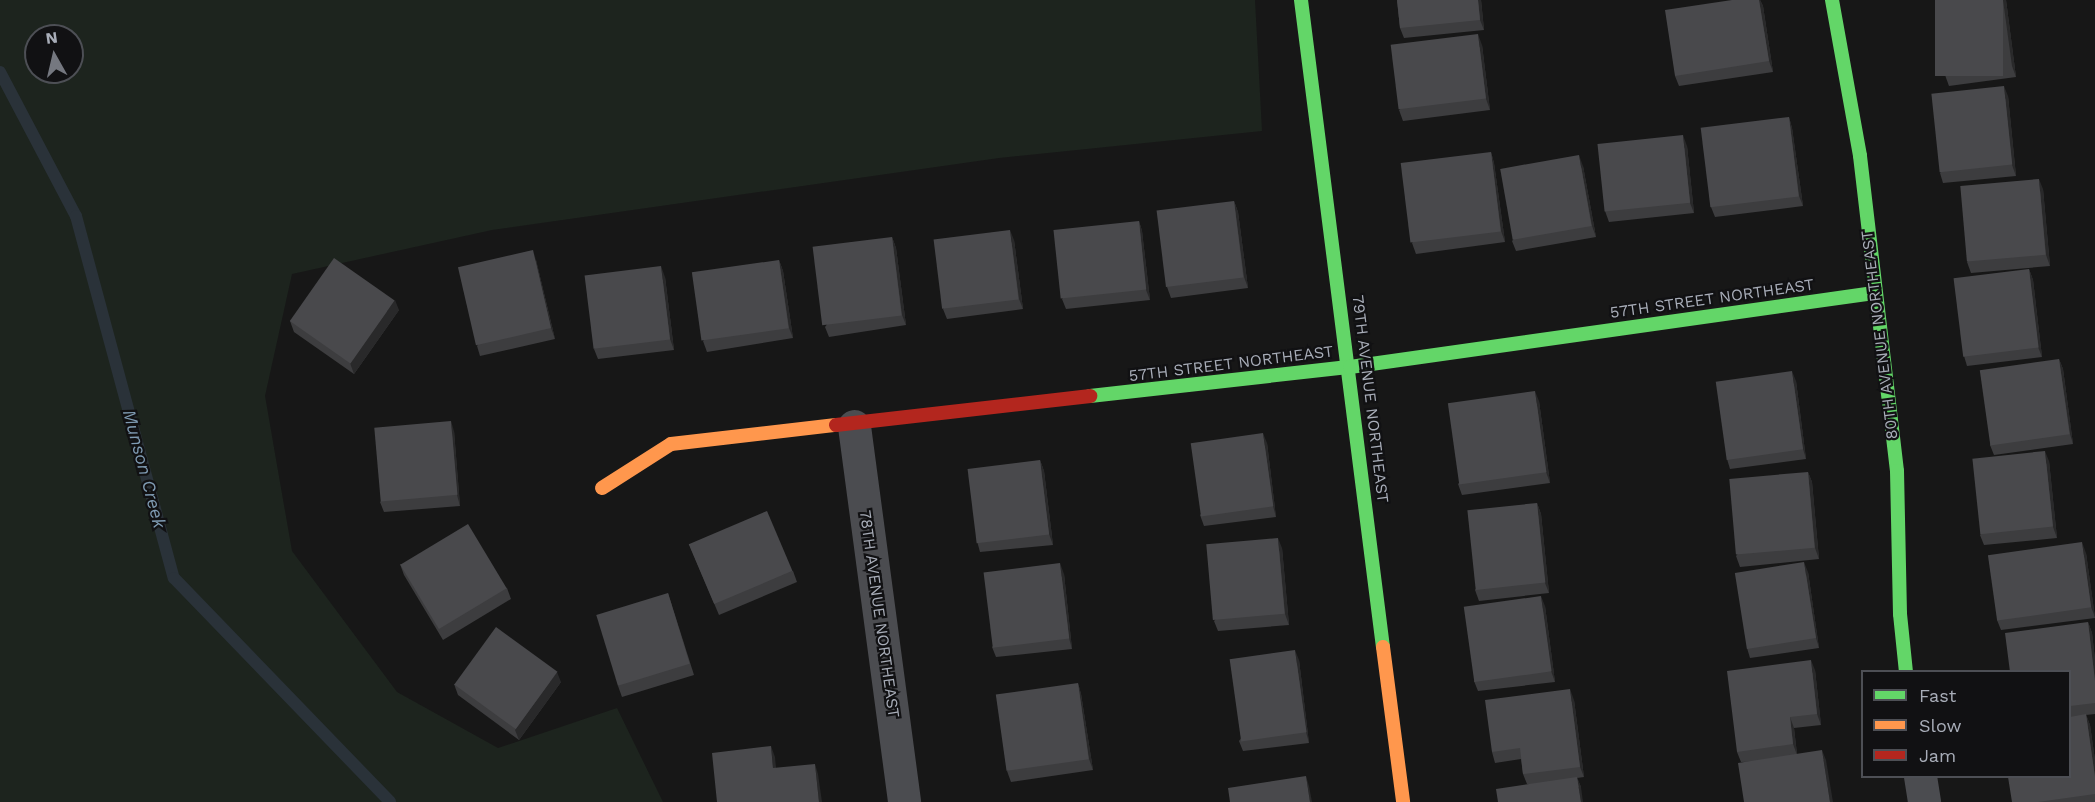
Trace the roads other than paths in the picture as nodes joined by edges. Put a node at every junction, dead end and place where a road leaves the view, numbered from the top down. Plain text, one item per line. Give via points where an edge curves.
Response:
1 (1301, 0) edge
2 (1832, 0) edge
3 (1874, 294) junction
4 (1350, 367) junction
5 (854, 426) junction
6 (602, 488) dead end
7 (1906, 670) edge
8 (1920, 778) edge
9 (904, 802) edge
10 (1403, 802) edge
11 (1924, 802) edge

1 - 4 street, 79TH AVENUE NORTHEAST
2 - 3 street, 80TH AVENUE NORTHEAST via 1860,156
3 - 4 street, 57TH STREET NORTHEAST
3 - 7 street, 80TH AVENUE NORTHEAST via 1897,471 1900,614
4 - 5 street, 57TH STREET NORTHEAST
4 - 10 street, 79TH AVENUE NORTHEAST
5 - 6 street, 57TH STREET NORTHEAST via 671,444
5 - 9 street, 78TH AVENUE NORTHEAST
8 - 11 street

